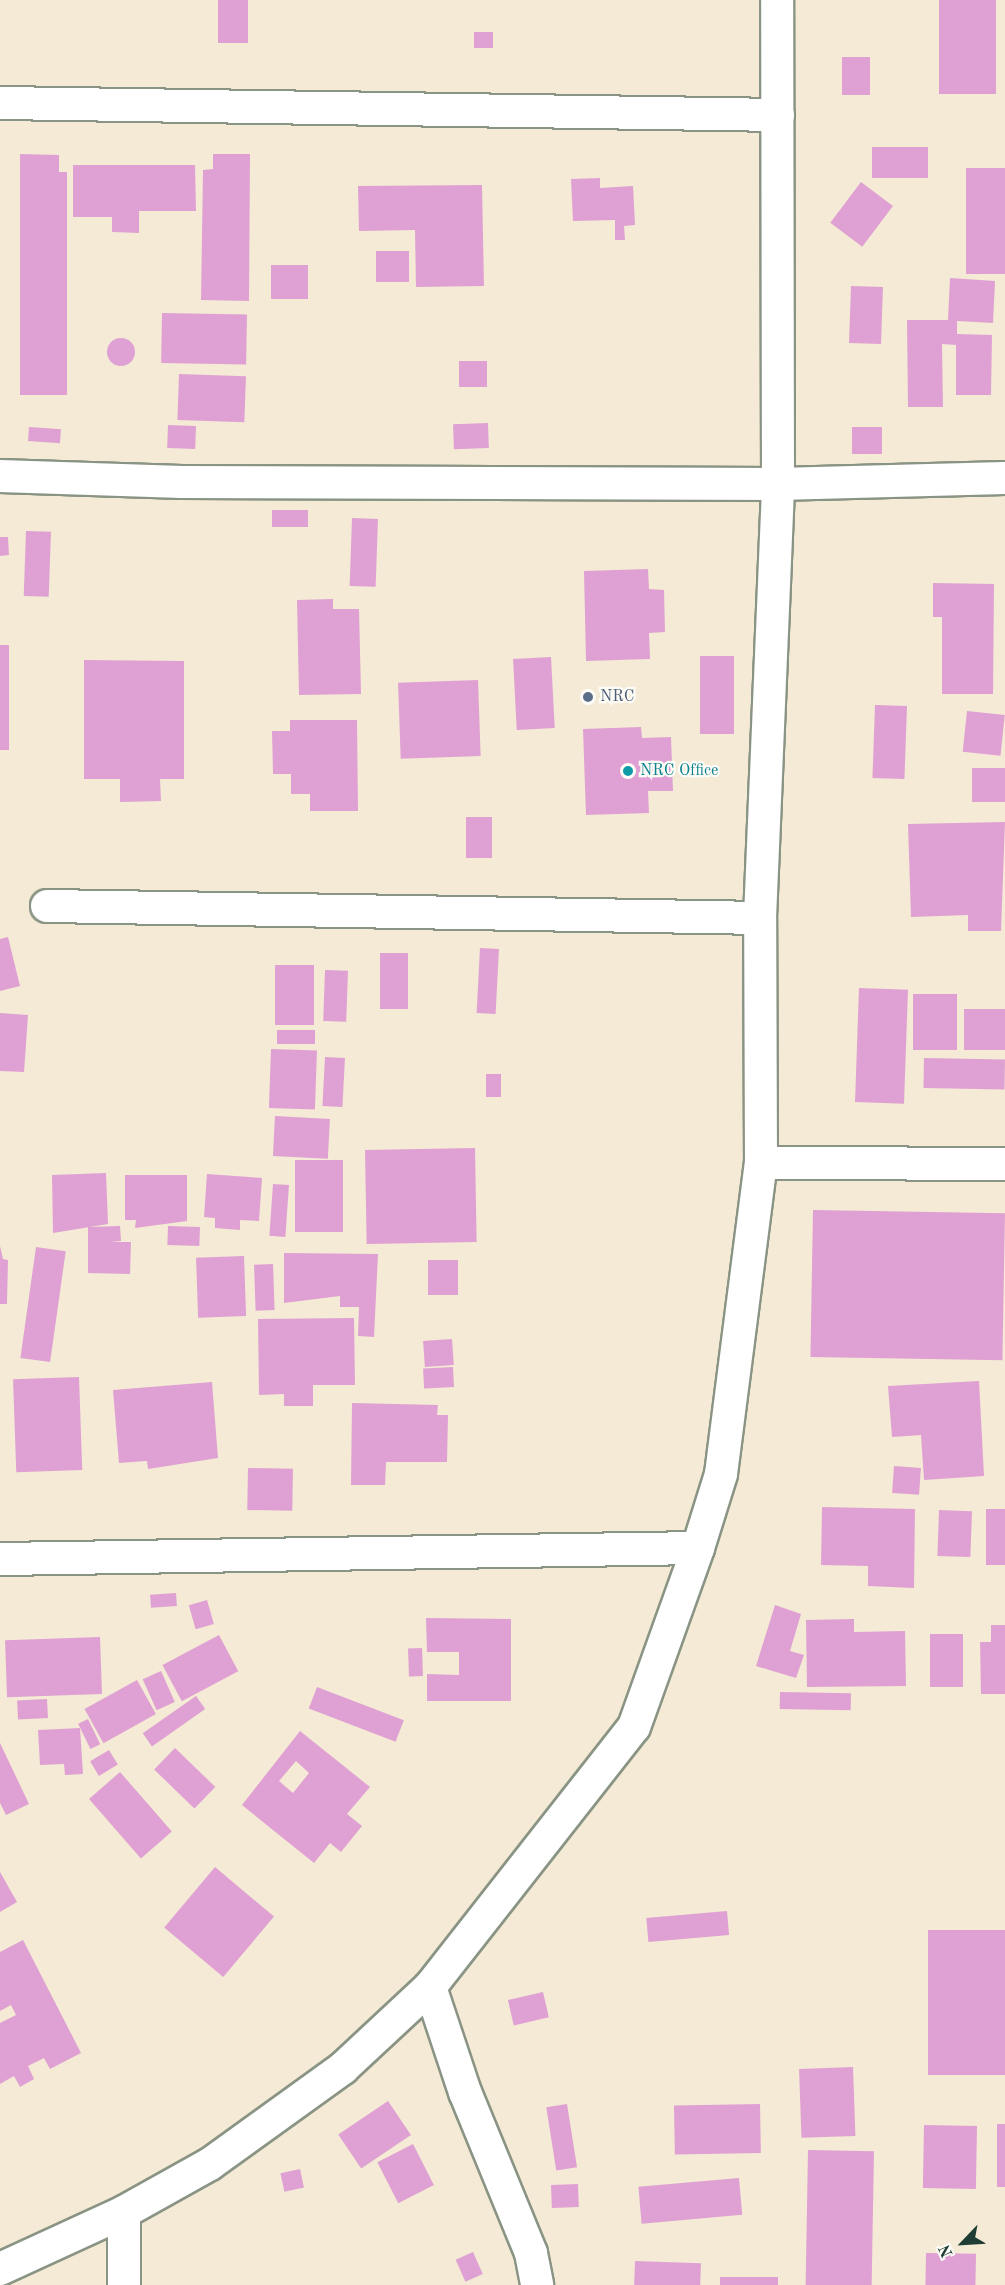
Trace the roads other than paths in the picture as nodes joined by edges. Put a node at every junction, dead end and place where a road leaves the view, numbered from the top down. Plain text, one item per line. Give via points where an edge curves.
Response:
1 (777, 0) edge
2 (0, 103) edge
3 (778, 115) junction
4 (0, 476) edge
5 (1005, 478) edge
6 (778, 484) junction
7 (47, 906) dead end
8 (760, 918) junction
9 (761, 1163) junction
10 (1005, 1164) edge
11 (698, 1548) junction
12 (0, 1559) edge
13 (430, 1987) junction
14 (124, 2212) junction
15 (0, 2269) edge
16 (124, 2285) edge
17 (537, 2285) edge

1 - 3 street
2 - 3 street
3 - 6 street
4 - 6 street via 194,482
5 - 6 street
6 - 8 street
7 - 8 street
8 - 9 street
9 - 10 street
9 - 11 street via 721,1474
11 - 12 street
11 - 13 street via 634,1727
13 - 14 street via 343,2068 210,2164
13 - 17 street via 465,2092 531,2253
14 - 15 street
14 - 16 street

